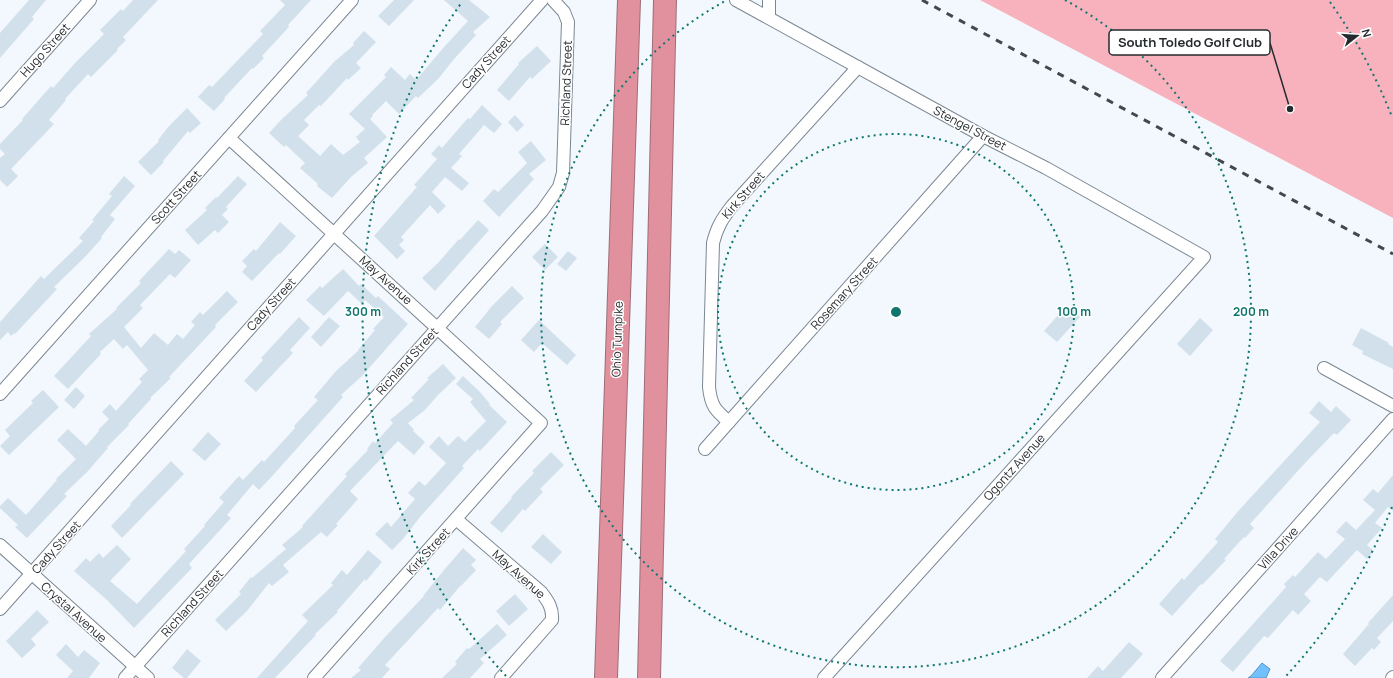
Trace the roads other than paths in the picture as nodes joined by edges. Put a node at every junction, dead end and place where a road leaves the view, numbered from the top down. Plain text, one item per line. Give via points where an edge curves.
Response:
1 (90, 0) edge
2 (352, 0) edge
3 (542, 0) edge
4 (553, 0) edge
5 (628, 0) edge
6 (736, 0) edge
7 (769, 0) edge
8 (665, 1) edge
9 (769, 18) junction
10 (858, 67) junction
11 (0, 101) edge
12 (983, 136) junction
13 (230, 138) junction
14 (334, 233) junction
15 (1204, 257) joint
16 (437, 327) junction
17 (1324, 368) dead end
18 (0, 394) edge
19 (1393, 406) edge
20 (1393, 419) edge
21 (729, 422) junction
22 (541, 423) joint
23 (705, 449) dead end
24 (456, 519) junction
25 (0, 545) edge
26 (32, 574) junction
27 (0, 609) edge
28 (135, 667) junction
29 (125, 678) edge
30 (148, 678) edge
31 (314, 678) edge
32 (501, 678) edge
33 (606, 678) edge
34 (650, 678) edge
35 (824, 678) edge
36 (1162, 678) edge

1 - 11 street, Hugo Street
2 - 13 street, Scott Street
3 - 14 street, Cady Street
4 - 16 street, Richland Street via 564,12 568,22 563,173 559,187 542,211
5 - 33 highway, Ohio Turnpike
6 - 9 street, Stengel Street
7 - 9 street
8 - 34 highway
9 - 10 street, Stengel Street
10 - 12 street, Stengel Street
10 - 21 street, Kirk Street via 732,206 716,230 713,244 709,387 710,400 716,412
12 - 15 street, Stengel Street via 1046,168
12 - 21 street, Rosemary Street
13 - 14 street, May Avenue
13 - 18 street, Scott Street
14 - 16 street, May Avenue
14 - 26 street, Cady Street
15 - 35 street, Ogontz Avenue
16 - 22 street, May Avenue
16 - 28 street, Richland Street
17 - 19 street
20 - 36 street, Villa Drive
21 - 23 street, Rosemary Street
22 - 24 street, Kirk Street
24 - 31 street, Kirk Street
24 - 32 street, May Avenue via 541,592 551,607 552,620
25 - 26 street, Crystal Avenue
26 - 27 street, Cady Street
26 - 28 street, Crystal Avenue
28 - 29 street, Richland Street
28 - 30 street, Crystal Avenue

